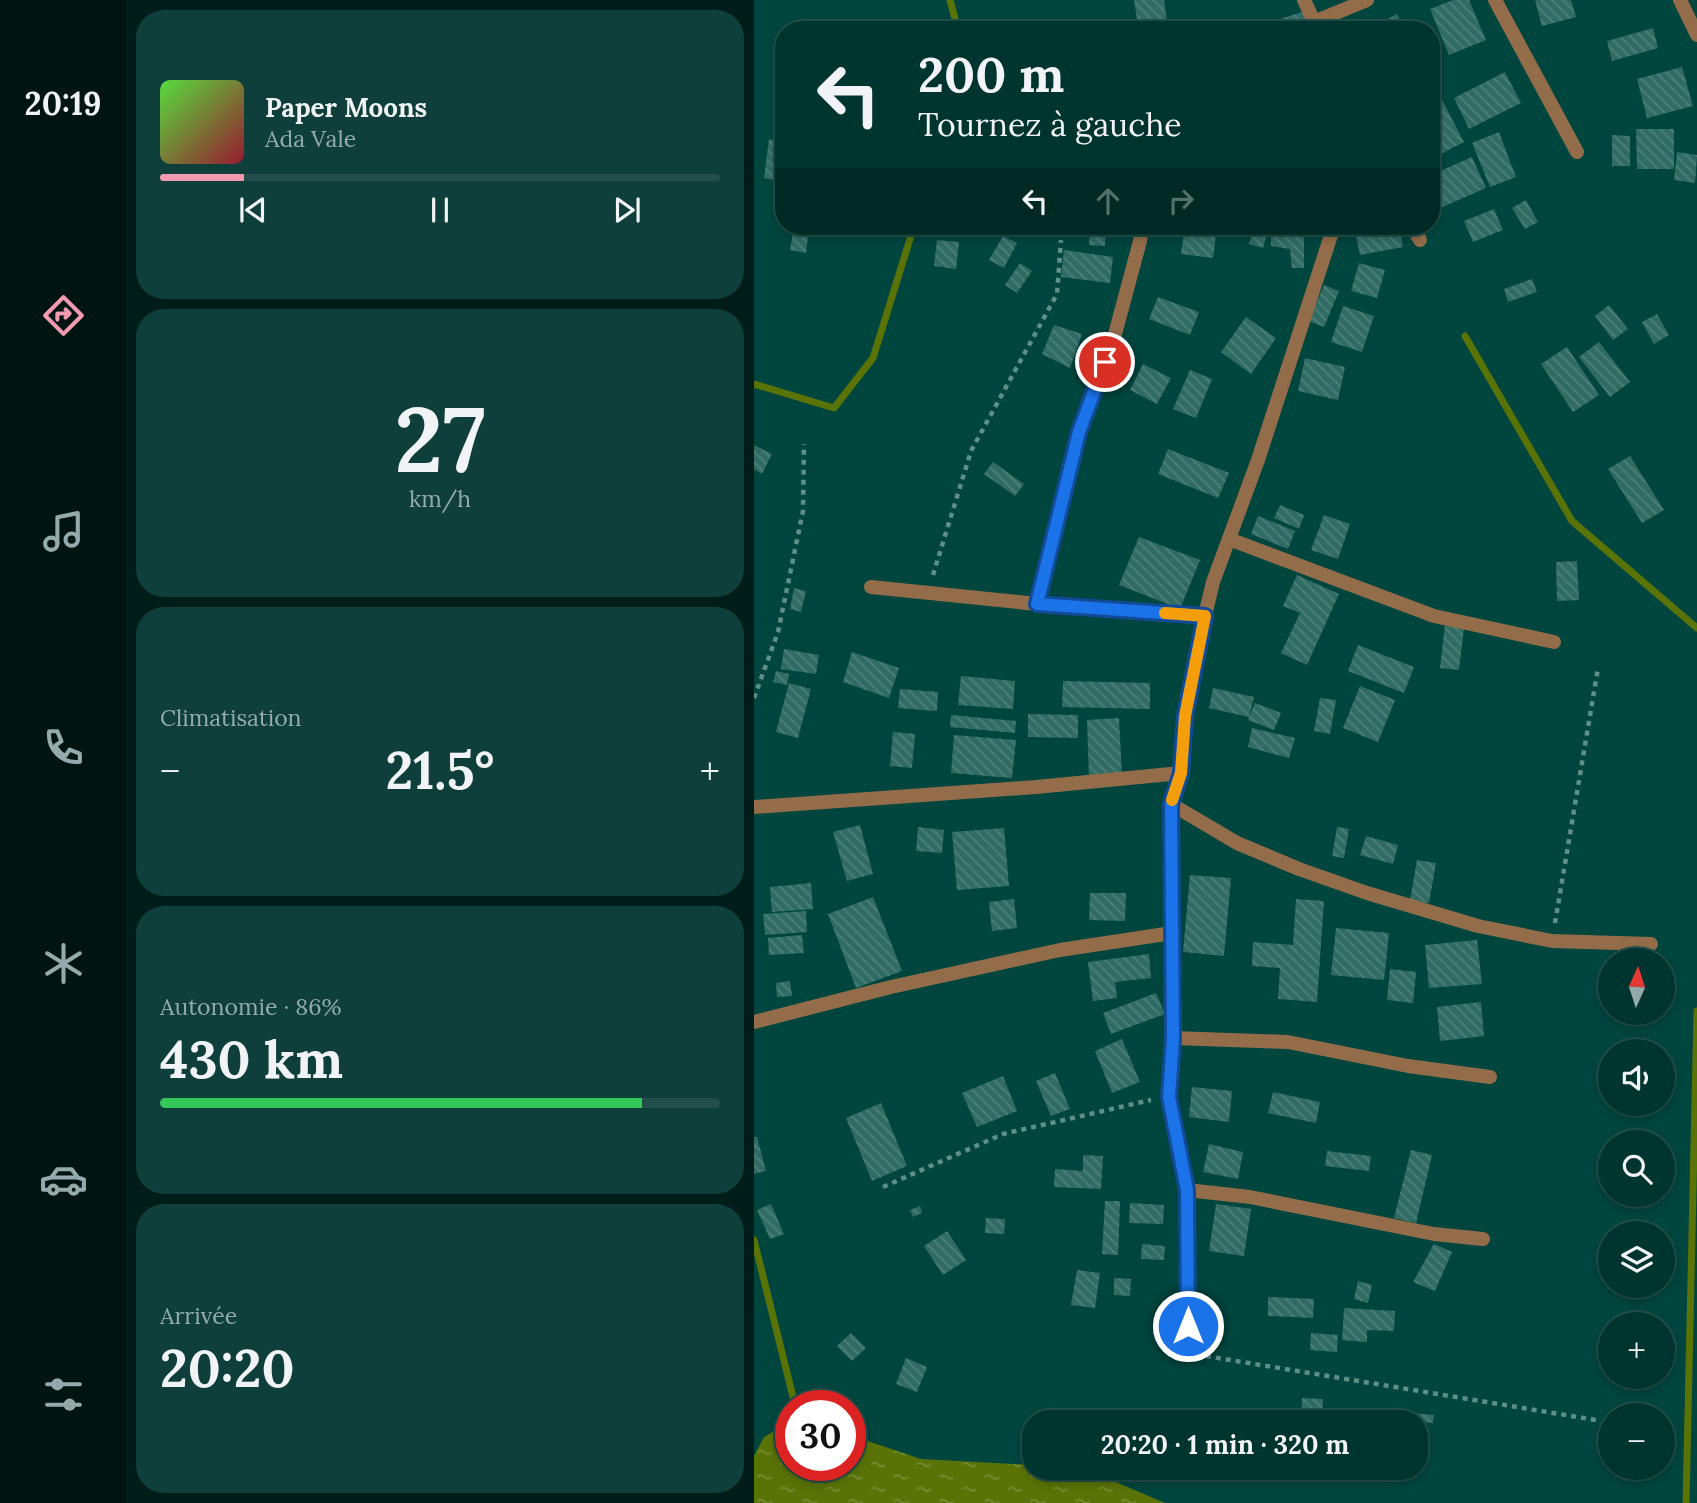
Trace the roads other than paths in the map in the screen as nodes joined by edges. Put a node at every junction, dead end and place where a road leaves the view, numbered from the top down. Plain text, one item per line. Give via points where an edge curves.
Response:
1 (1304, 0) edge
2 (1367, 0) edge
3 (1495, 0) edge
4 (1680, 0) edge
5 (1313, 21) edge
6 (1325, 21) edge
7 (1697, 35) edge
8 (1576, 152) dead end
9 (1141, 235) edge
10 (1331, 235) edge
11 (1417, 235) edge
12 (1420, 240) dead end
13 (1229, 539) junction
14 (871, 587) dead end
15 (1037, 604) junction
16 (1205, 616) junction
17 (1554, 642) dead end
18 (1181, 773) junction
19 (1171, 804) junction
20 (754, 807) edge
21 (1172, 933) junction
22 (1651, 944) dead end
23 (754, 1022) edge
24 (1173, 1038) junction
25 (1490, 1077) dead end
26 (1187, 1190) junction
27 (1483, 1239) dead end
28 (1188, 1353) road end

1 - 5 street
2 - 6 street
3 - 8 street
4 - 7 street
9 - 15 street via 1114,338 1079,432
10 - 13 street
11 - 12 street
13 - 16 street
13 - 17 street via 1434,616
14 - 15 street
15 - 16 street
16 - 18 street via 1185,716
18 - 19 street
18 - 20 street
19 - 21 street
19 - 22 street via 1237,843 1299,869 1478,926 1552,941
21 - 23 street via 1060,950
21 - 24 street
24 - 25 street via 1288,1042
24 - 26 street via 1169,1097
26 - 27 street
26 - 28 street

